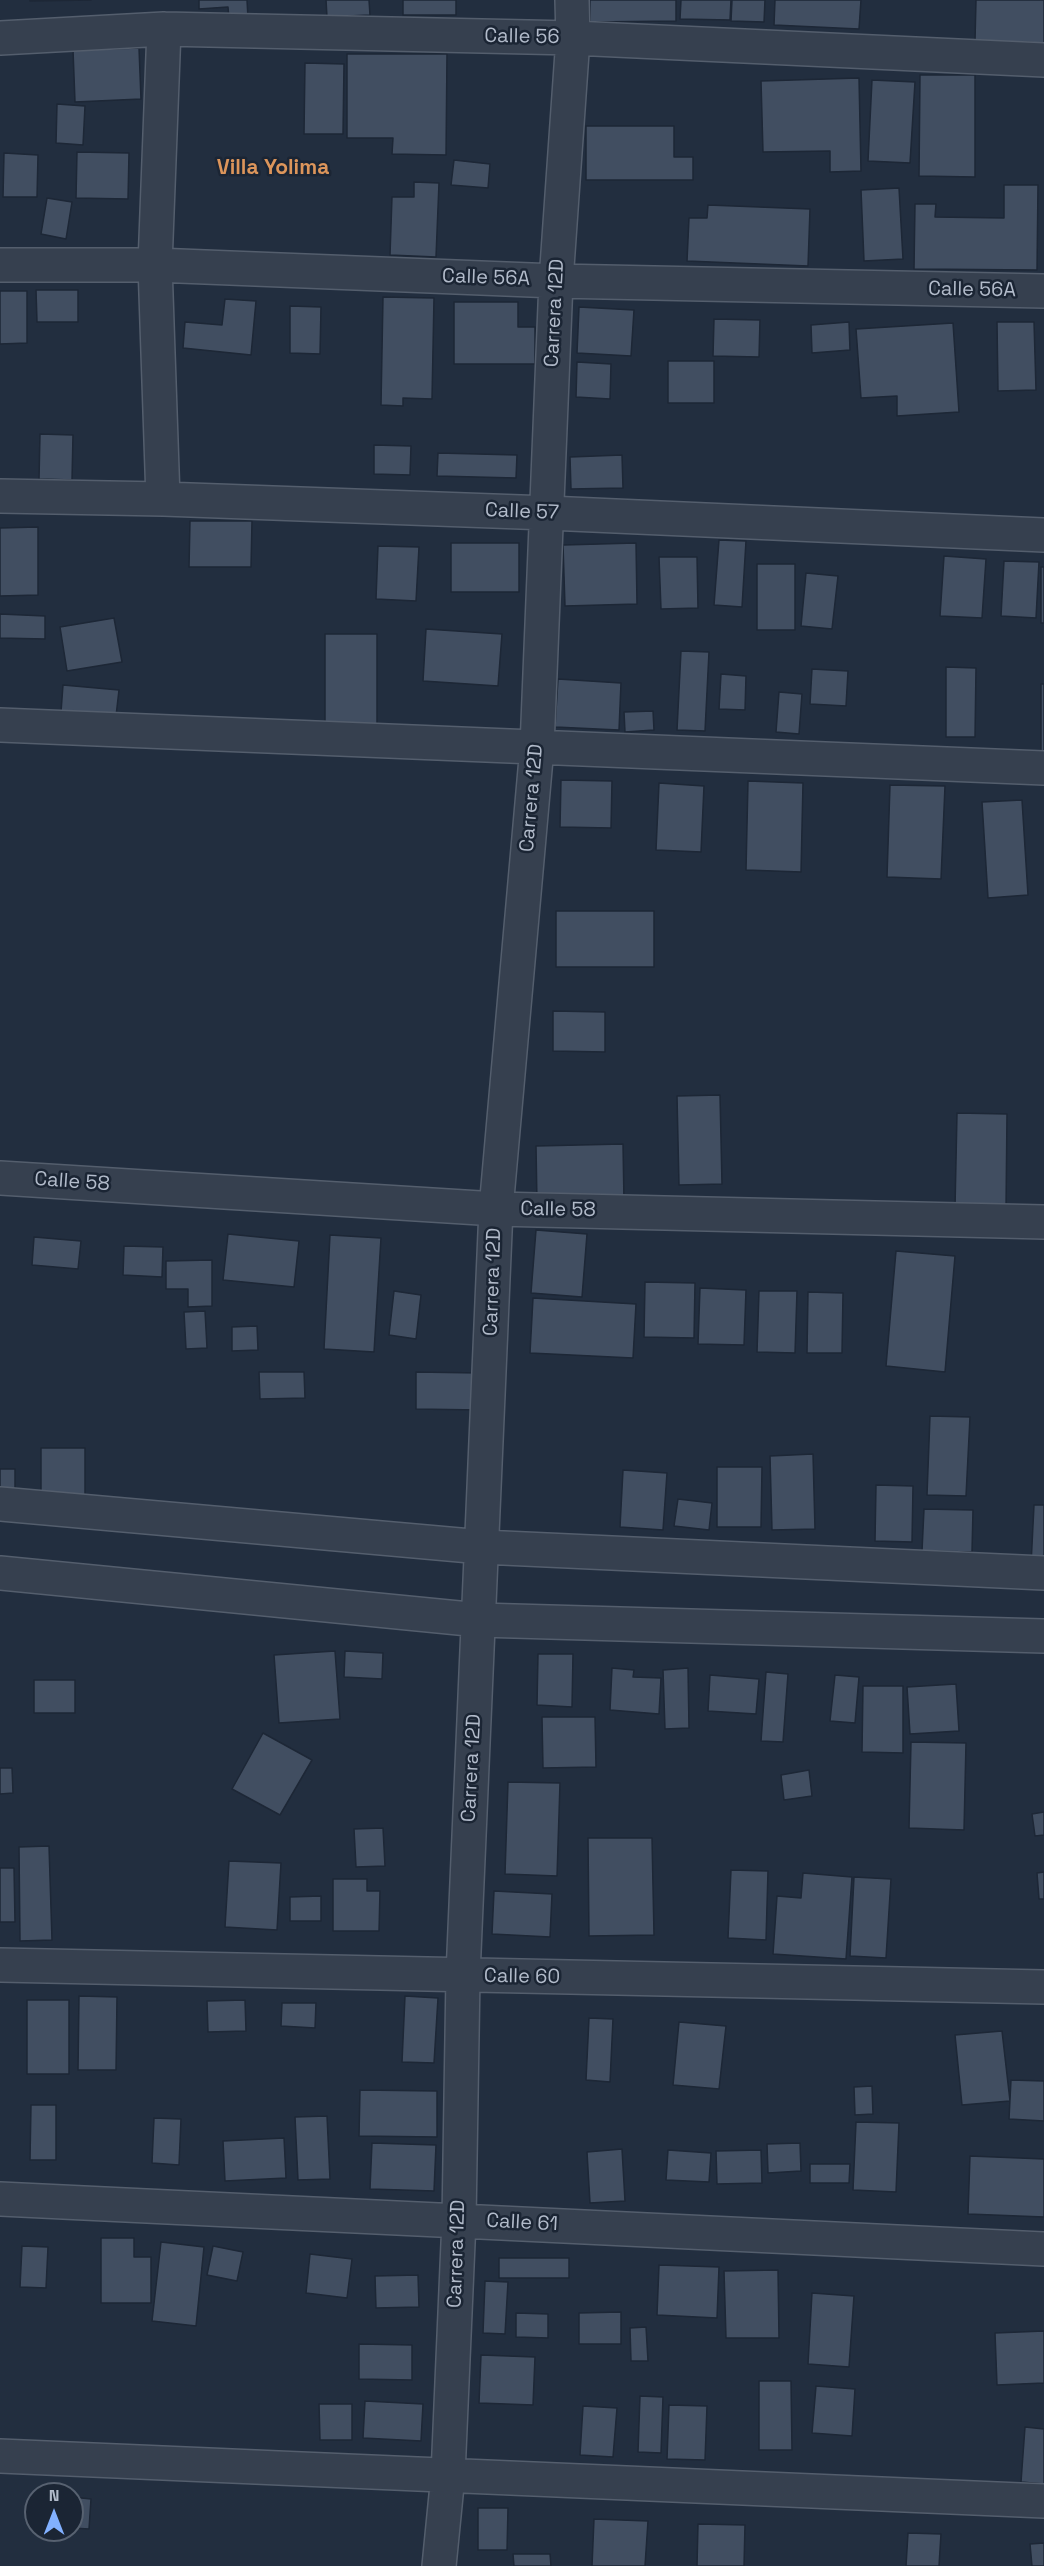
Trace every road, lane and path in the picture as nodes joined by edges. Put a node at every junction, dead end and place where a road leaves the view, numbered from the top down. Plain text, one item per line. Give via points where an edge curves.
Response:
1 (572, 0) edge
2 (164, 29) junction
3 (0, 38) edge
4 (573, 38) junction
5 (1044, 60) edge
6 (0, 265) edge
7 (155, 265) junction
8 (556, 281) junction
9 (1044, 291) edge
10 (0, 496) edge
11 (163, 499) junction
12 (548, 513) junction
13 (1044, 535) edge
14 (0, 725) edge
15 (537, 747) junction
16 (1044, 768) edge
17 (0, 1178) edge
18 (496, 1209) junction
19 (1044, 1222) edge
20 (0, 1504) edge
21 (482, 1546) junction
22 (0, 1573) edge
23 (1044, 1573) edge
24 (478, 1620) junction
25 (1044, 1636) edge
26 (0, 1965) edge
27 (463, 1975) junction
28 (1044, 1988) edge
29 (0, 2199) edge
30 (459, 2220) junction
31 (1044, 2249) edge
32 (0, 2456) edge
33 (447, 2475) junction
34 (1044, 2501) edge
35 (439, 2566) edge

1 - 4 street, Carrera 12D
2 - 3 street, Calle 56
2 - 4 street, Calle 56
2 - 7 street
4 - 5 street, Calle 56
4 - 8 street, Carrera 12D
6 - 7 street, Calle 56A
7 - 8 street, Calle 56A
7 - 11 street
8 - 9 street, Calle 56A
8 - 12 street, Carrera 12D
10 - 11 street, Calle 57
11 - 12 street, Calle 57
12 - 13 street, Calle 57
12 - 15 street, Carrera 12D
14 - 15 street
15 - 16 street
15 - 18 street, Carrera 12D
17 - 18 street, Calle 58
18 - 19 street, Calle 58
18 - 21 street, Carrera 12D
20 - 21 street
21 - 23 street
21 - 24 street, Carrera 12D
22 - 24 street
24 - 25 street
24 - 27 street, Carrera 12D
26 - 27 street, Calle 60
27 - 28 street, Calle 60
27 - 30 street, Carrera 12D
29 - 30 street, Calle 61
30 - 31 street, Calle 61
30 - 33 street, Carrera 12D
32 - 33 street
33 - 34 street
33 - 35 street, Carrera 12D

